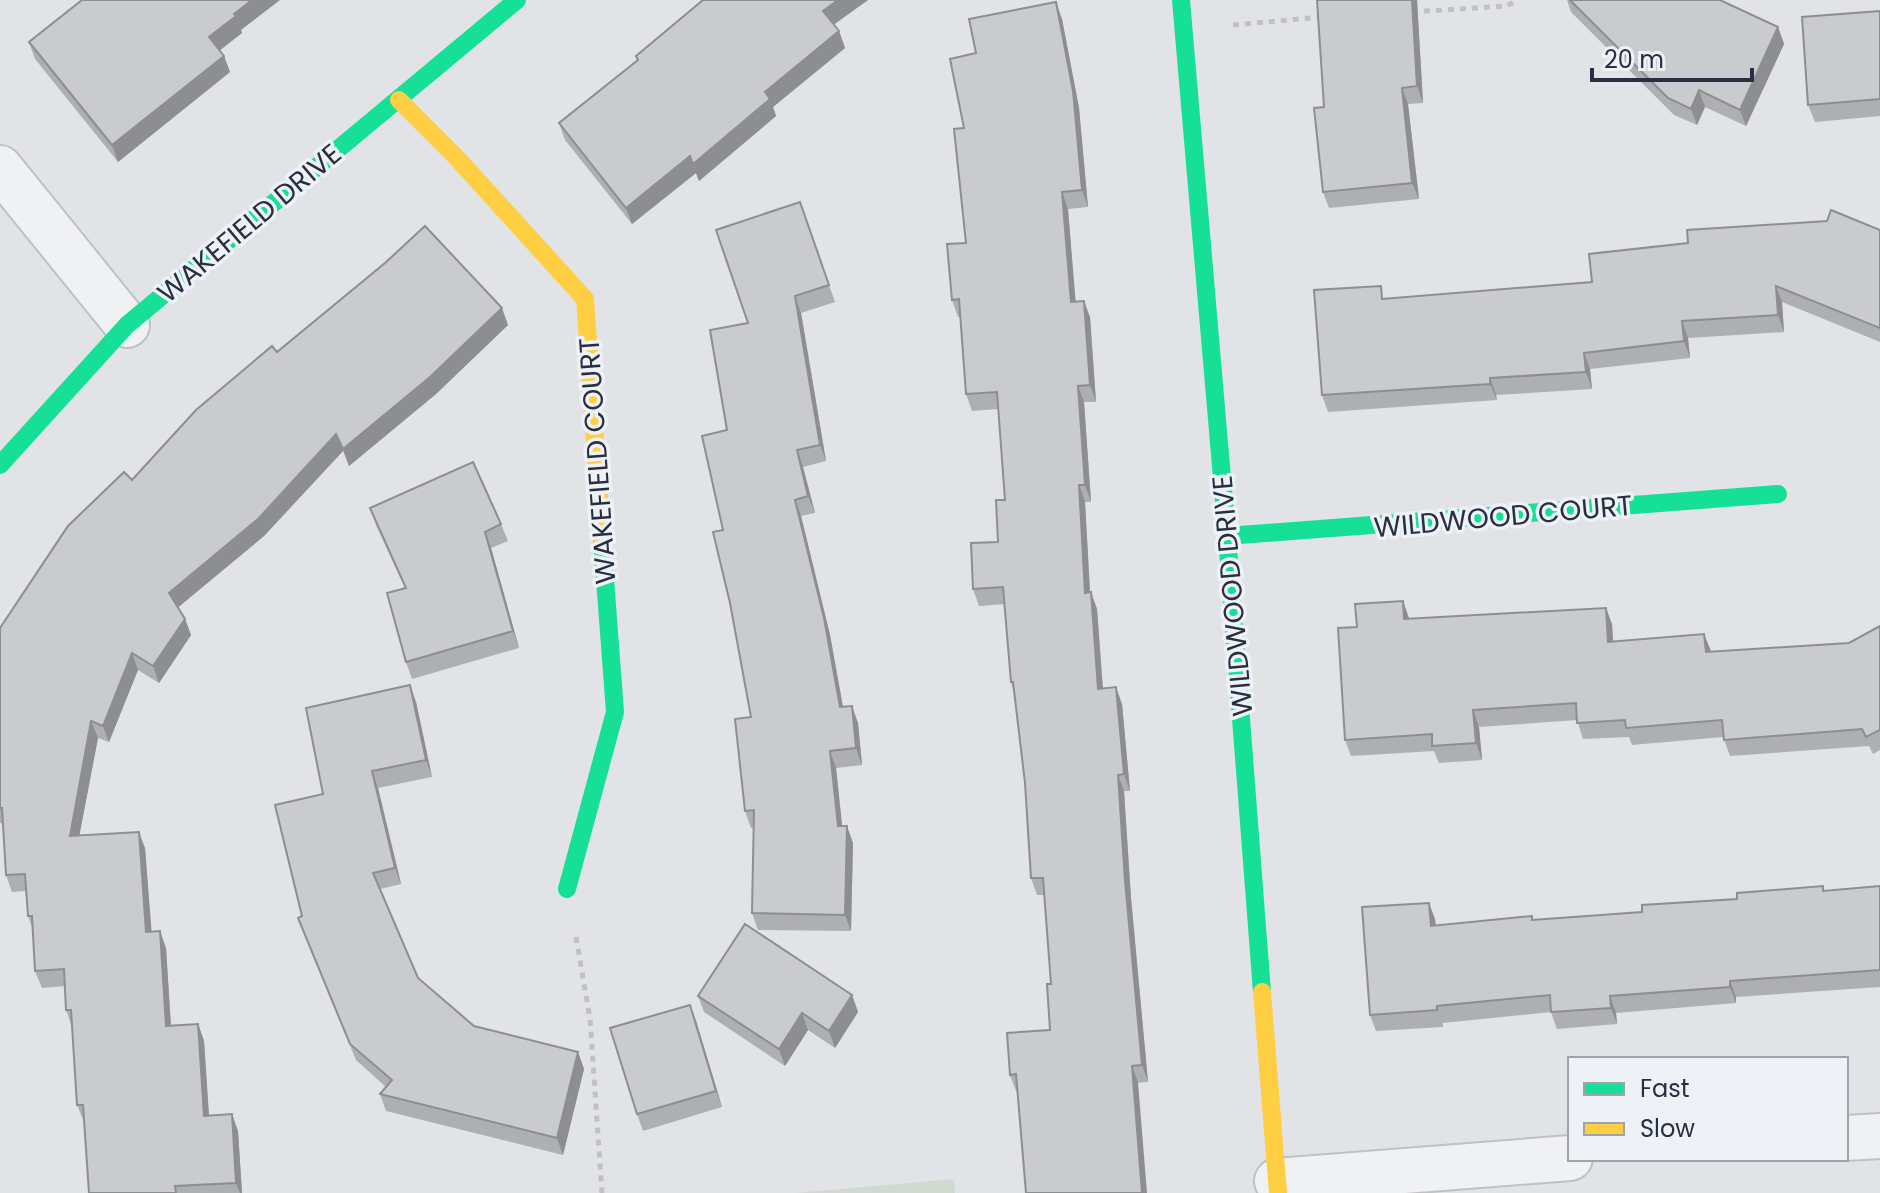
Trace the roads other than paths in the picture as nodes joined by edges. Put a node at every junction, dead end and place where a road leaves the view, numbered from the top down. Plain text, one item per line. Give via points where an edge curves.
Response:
1 (517, 0) edge
2 (1181, 0) edge
3 (399, 100) junction
4 (0, 168) edge
5 (127, 325) junction
6 (0, 465) edge
7 (1778, 494) dead end
8 (1227, 536) junction
9 (567, 889) road end
10 (1880, 1136) edge
11 (1848, 1138) edge
12 (1568, 1158) edge
13 (1277, 1187) edge

1 - 3 street, WAKEFIELD DRIVE
2 - 8 street, WILDWOOD DRIVE
3 - 5 street, WAKEFIELD DRIVE
3 - 9 street, WAKEFIELD COURT via 585,299 615,712
4 - 5 street
5 - 6 street, WAKEFIELD DRIVE
7 - 8 street, WILDWOOD COURT
8 - 13 street, WILDWOOD DRIVE
10 - 11 street
12 - 13 street

